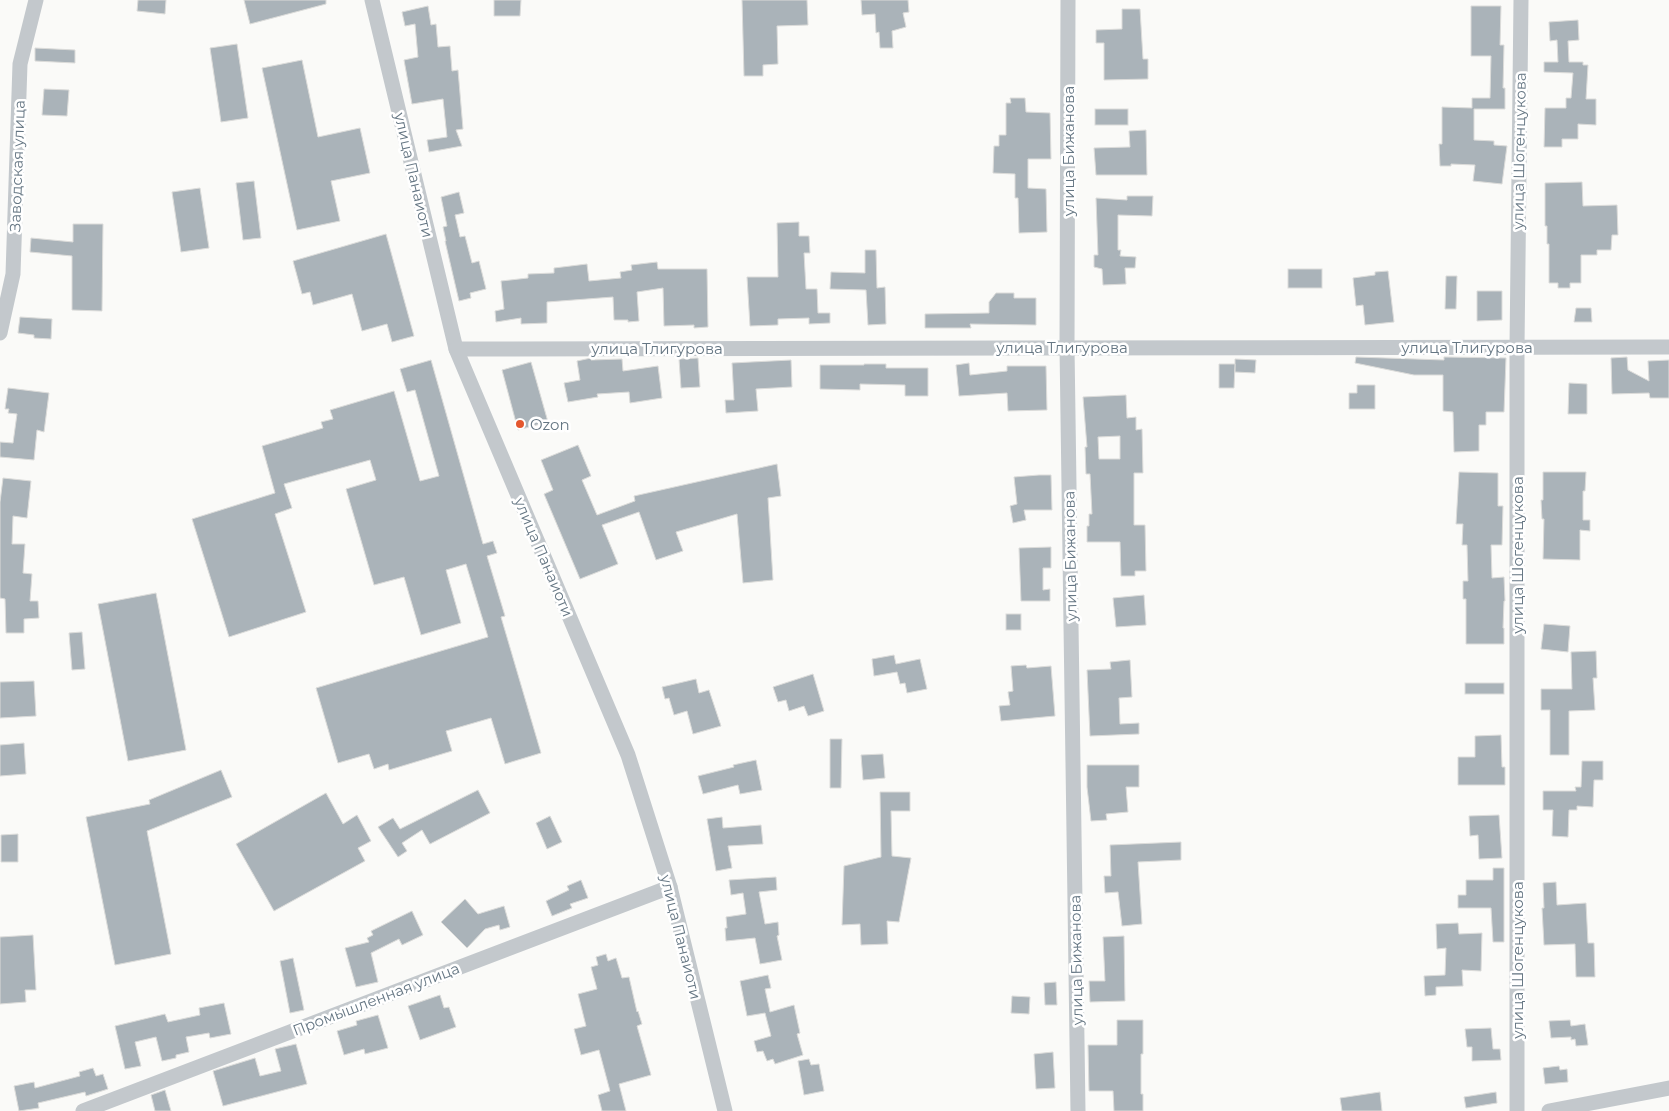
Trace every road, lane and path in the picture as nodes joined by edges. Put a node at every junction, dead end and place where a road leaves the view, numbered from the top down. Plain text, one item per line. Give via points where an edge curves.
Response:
1 (36, 0) edge
2 (372, 0) edge
3 (1068, 0) edge
4 (1521, 0) edge
5 (0, 333) edge
6 (1068, 347) junction
7 (1517, 347) junction
8 (1669, 347) edge
9 (456, 349) junction
10 (670, 887) junction
11 (1669, 1088) edge
12 (83, 1111) edge
13 (725, 1111) edge
14 (1078, 1111) edge
15 (1517, 1111) edge
16 (1549, 1111) edge

1 - 5 street, Заводская улица via 20,64 14,274
2 - 9 street, улица Панаиоти
3 - 6 street, улица Бижанова
4 - 7 street, улица Шогенцукова
6 - 7 street, улица Тлигурова
6 - 9 street, улица Тлигурова
6 - 14 street, улица Бижанова
7 - 8 street, улица Тлигурова
7 - 15 street, улица Шогенцукова
9 - 10 street, улица Панаиоти via 628,754
10 - 12 street, Промышленная улица
10 - 13 street, улица Панаиоти
11 - 16 street

